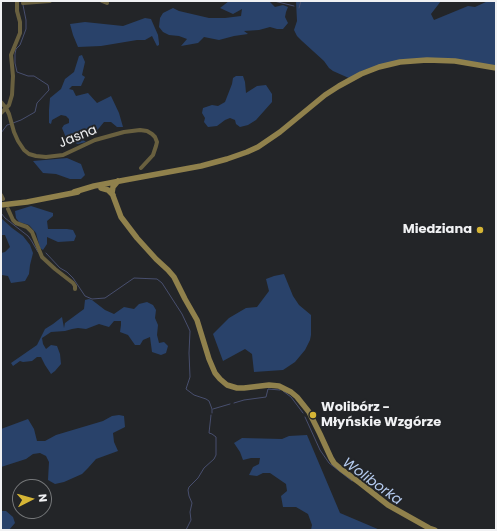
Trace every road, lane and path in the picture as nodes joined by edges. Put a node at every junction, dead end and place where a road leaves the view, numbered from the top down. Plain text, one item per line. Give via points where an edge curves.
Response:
1 (17, 1) edge
2 (50, 1) edge
3 (102, 1) edge
4 (23, 3) dead end
5 (108, 3) dead end
6 (496, 68) edge
7 (1, 102) edge
8 (6, 108) junction
9 (1, 113) edge
10 (141, 168) dead end
11 (114, 187) junction
12 (101, 188) junction
13 (74, 192) junction
14 (2, 199) edge
15 (8, 209) dead end
16 (75, 289) dead end
17 (435, 530) edge

1 - 8 street via 20,33 11,55 13,85 10,102
2 - 4 street
3 - 5 street
6 - 11 main road via 455,61 427,60 400,62 379,68 339,86 280,132 258,147 238,156
7 - 8 street, Jasna
8 - 9 street
8 - 10 street, Jasna via 24,150 41,157 63,155 112,134 148,131 157,142 153,155
11 - 12 main road
11 - 12 main road via 108,190
11 - 13 main road
11 - 17 main road via 121,217 128,228 174,277 197,320 212,367 223,382 239,388 278,386 292,392 309,412 334,463 388,506
12 - 13 main road
13 - 14 main road via 22,203
15 - 16 street via 16,223 32,232 42,257 73,283

